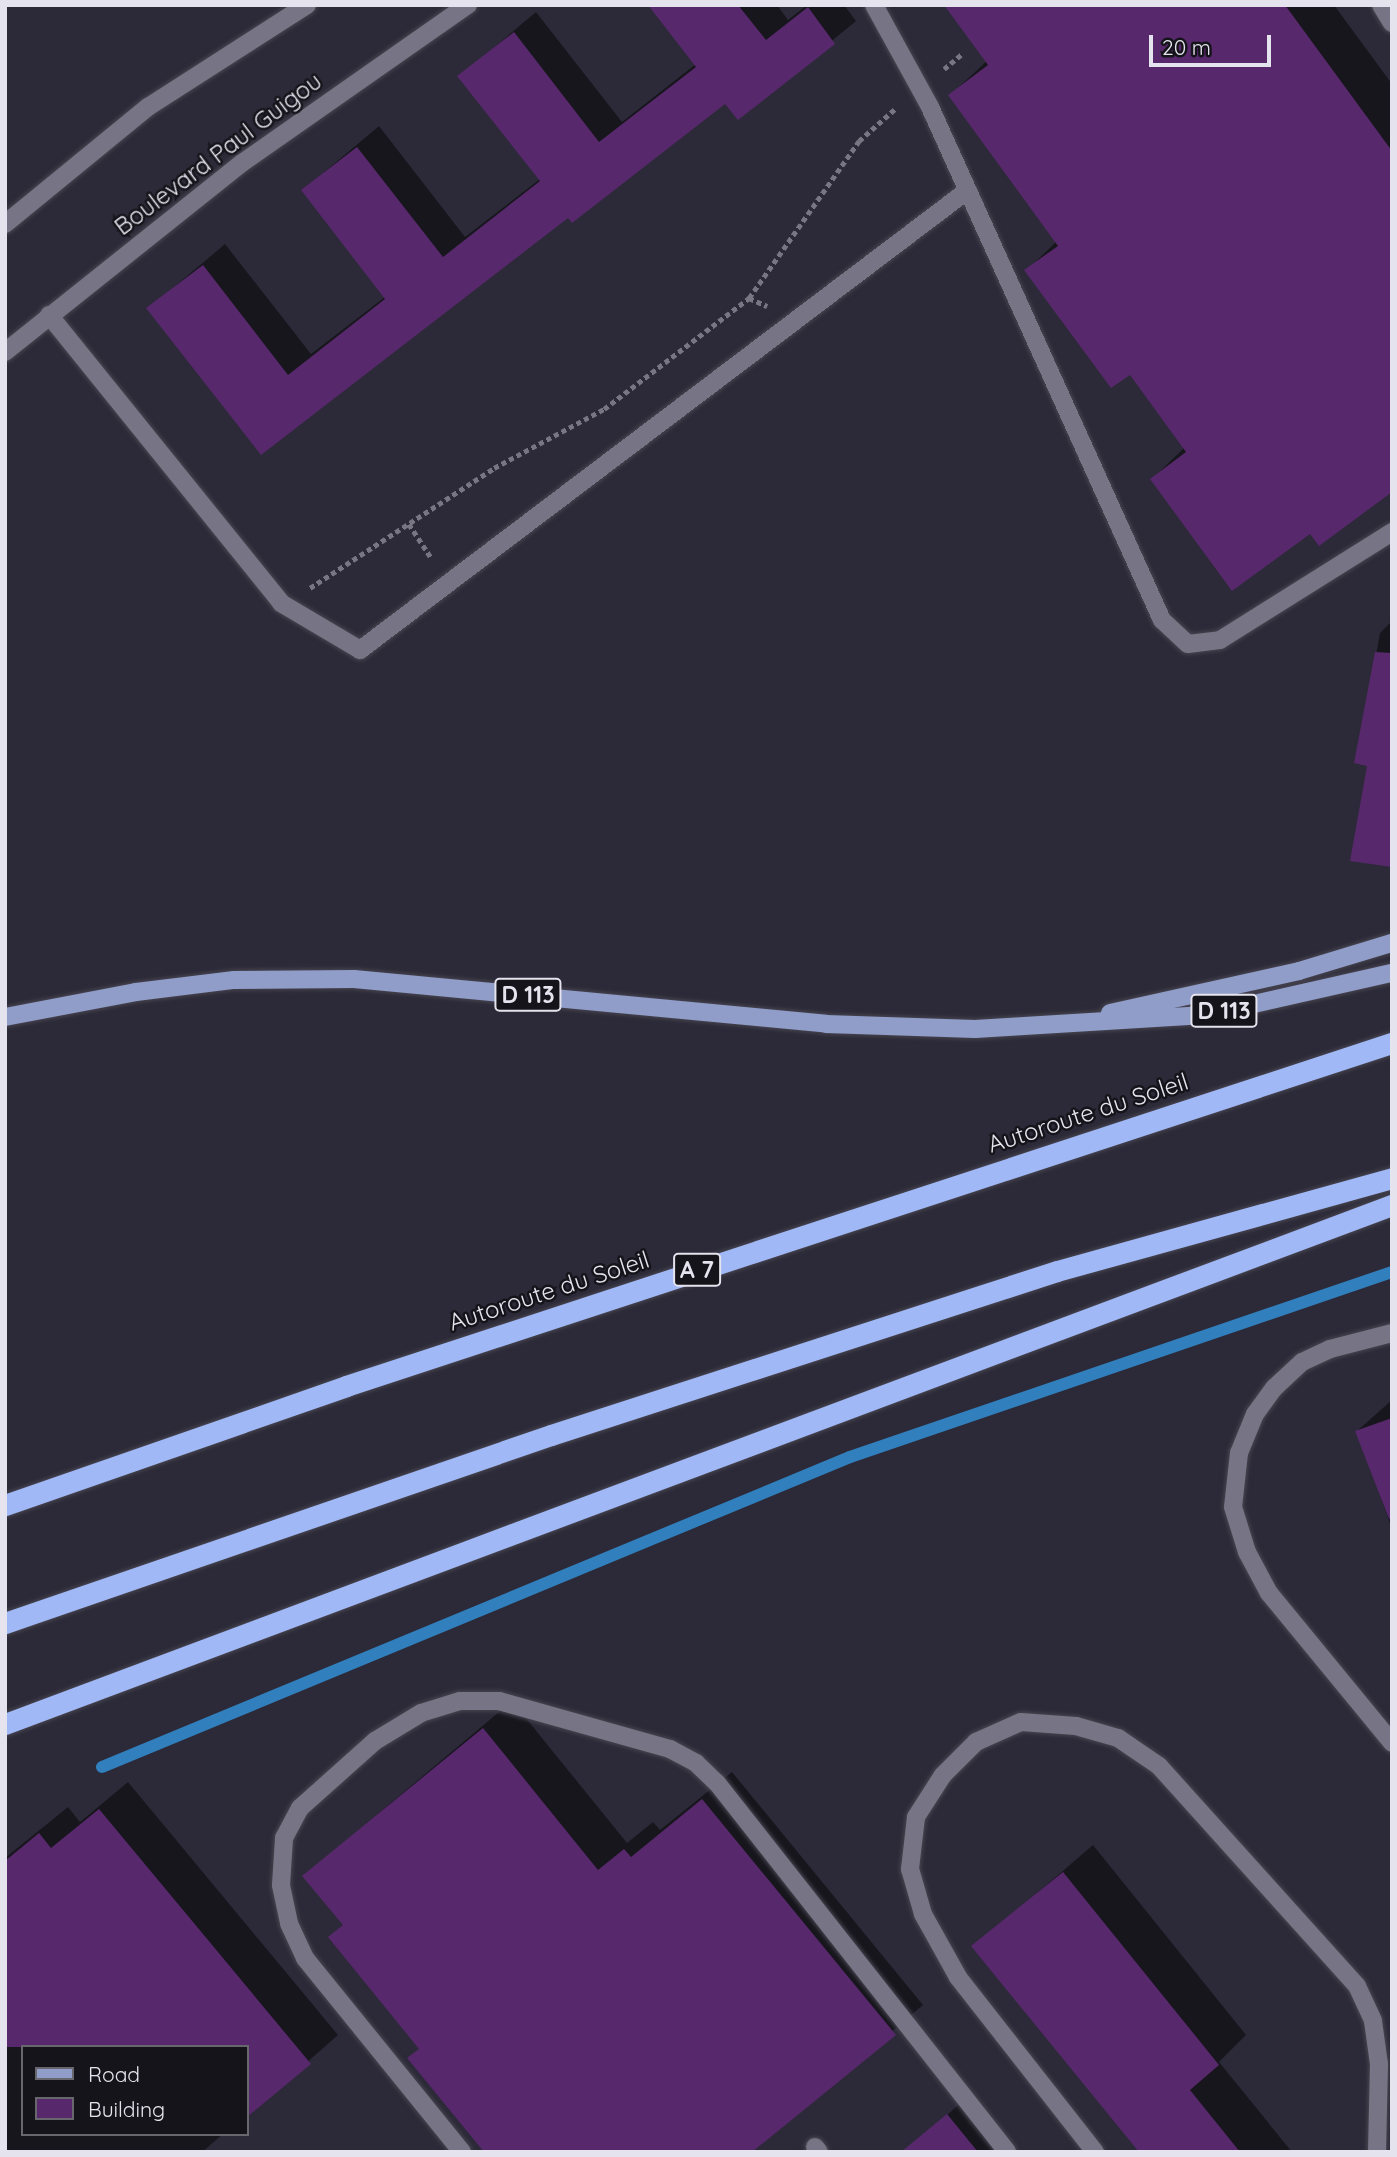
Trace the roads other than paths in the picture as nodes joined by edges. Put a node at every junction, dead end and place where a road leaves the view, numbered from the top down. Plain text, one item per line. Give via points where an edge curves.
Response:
1 (307, 5) edge
2 (468, 5) edge
3 (874, 5) edge
4 (1381, 5) edge
5 (1390, 5) edge
6 (1392, 13) edge
7 (1392, 23) edge
8 (968, 190) junction
9 (5, 224) edge
10 (49, 315) junction
11 (5, 352) edge
12 (1392, 532) edge
13 (1392, 943) edge
14 (1392, 973) edge
15 (5, 1017) edge
16 (1052, 1026) junction
17 (1392, 1043) edge
18 (1392, 1178) edge
19 (1392, 1205) edge
20 (1392, 1333) edge
21 (5, 1505) edge
22 (5, 1623) edge
23 (5, 1724) edge
24 (1392, 1743) edge
25 (462, 2152) edge
26 (1007, 2152) edge
27 (1095, 2152) edge
28 (1377, 2152) edge

1 - 9 street via 148,107
2 - 10 street, Boulevard Paul Guigou via 242,163
3 - 8 street via 930,107
4 - 7 street
5 - 6 street
8 - 10 street via 360,650 281,603
8 - 12 street via 1162,620 1188,643 1220,640
10 - 11 street, Boulevard Paul Guigou
13 - 16 main road via 1300,971
14 - 16 main road, D 113 via 1205,1014
15 - 16 main road, D 113 via 136,992 234,980 354,979 826,1024 975,1029
17 - 21 highway, Autoroute du Soleil / A 7 via 399,1369
18 - 22 highway via 1057,1271 551,1435
19 - 23 highway
20 - 24 street via 1302,1362 1274,1388 1255,1414 1239,1453 1233,1507 1247,1552 1269,1593
25 - 26 street via 305,1958 289,1923 281,1885 284,1838 300,1808 375,1741 421,1713 460,1701 499,1701 670,1749 696,1763 717,1783
27 - 28 street via 958,1977 923,1914 910,1869 916,1817 943,1776 976,1742 1021,1722 1076,1726 1118,1738 1159,1766 1357,1986 1374,2021 1379,2064

